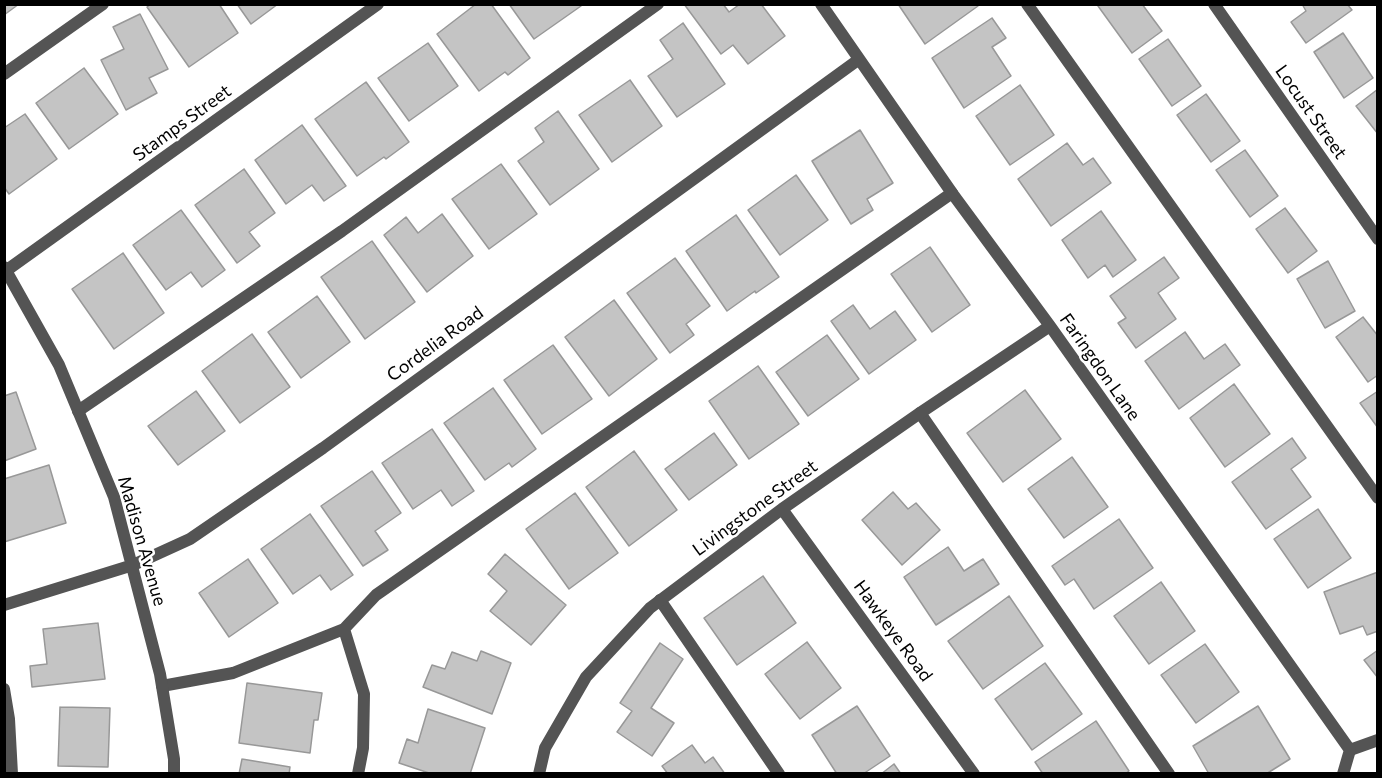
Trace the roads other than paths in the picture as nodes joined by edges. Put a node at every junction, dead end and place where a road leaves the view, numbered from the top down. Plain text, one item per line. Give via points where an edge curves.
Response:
1 (103, 4) edge
2 (378, 4) edge
3 (658, 4) edge
4 (821, 4) edge
5 (1027, 4) edge
6 (1214, 4) edge
7 (858, 60) junction
8 (4, 74) edge
9 (952, 193) junction
10 (1377, 240) edge
11 (6, 269) edge
12 (1050, 326) junction
13 (78, 411) junction
14 (920, 413) junction
15 (1377, 498) edge
16 (782, 509) junction
17 (133, 565) junction
18 (660, 600) junction
19 (4, 605) edge
20 (344, 629) junction
21 (162, 686) junction
22 (4, 689) edge
23 (1377, 740) edge
24 (1350, 750) junction
25 (12, 774) edge
26 (174, 774) edge
27 (358, 774) edge
28 (539, 774) edge
29 (779, 774) edge
30 (974, 774) edge
31 (1169, 774) edge
32 (1343, 774) edge

1 - 8 street
2 - 11 street, Stamps Street
3 - 13 street via 342,231
4 - 7 street, Faringdon Lane
5 - 15 street
6 - 10 street, Locust Street
7 - 9 street, Faringdon Lane
7 - 17 street, Cordelia Road via 314,455 190,539
9 - 12 street, Faringdon Lane
9 - 20 street via 376,595
11 - 13 street, Madison Avenue via 59,365
12 - 14 street, Livingstone Street
12 - 24 street, Faringdon Lane
13 - 17 street, Madison Avenue via 114,497
14 - 16 street, Livingstone Street
14 - 31 street
16 - 18 street, Livingstone Street
16 - 30 street, Hawkeye Road
17 - 19 street, Cordelia Road
17 - 21 street, Madison Avenue
18 - 28 street, Livingstone Street via 586,677 545,748
18 - 29 street
20 - 21 street via 233,673
20 - 27 street via 364,694 363,748
21 - 26 street, Madison Avenue
22 - 25 street
23 - 24 street
24 - 32 street

